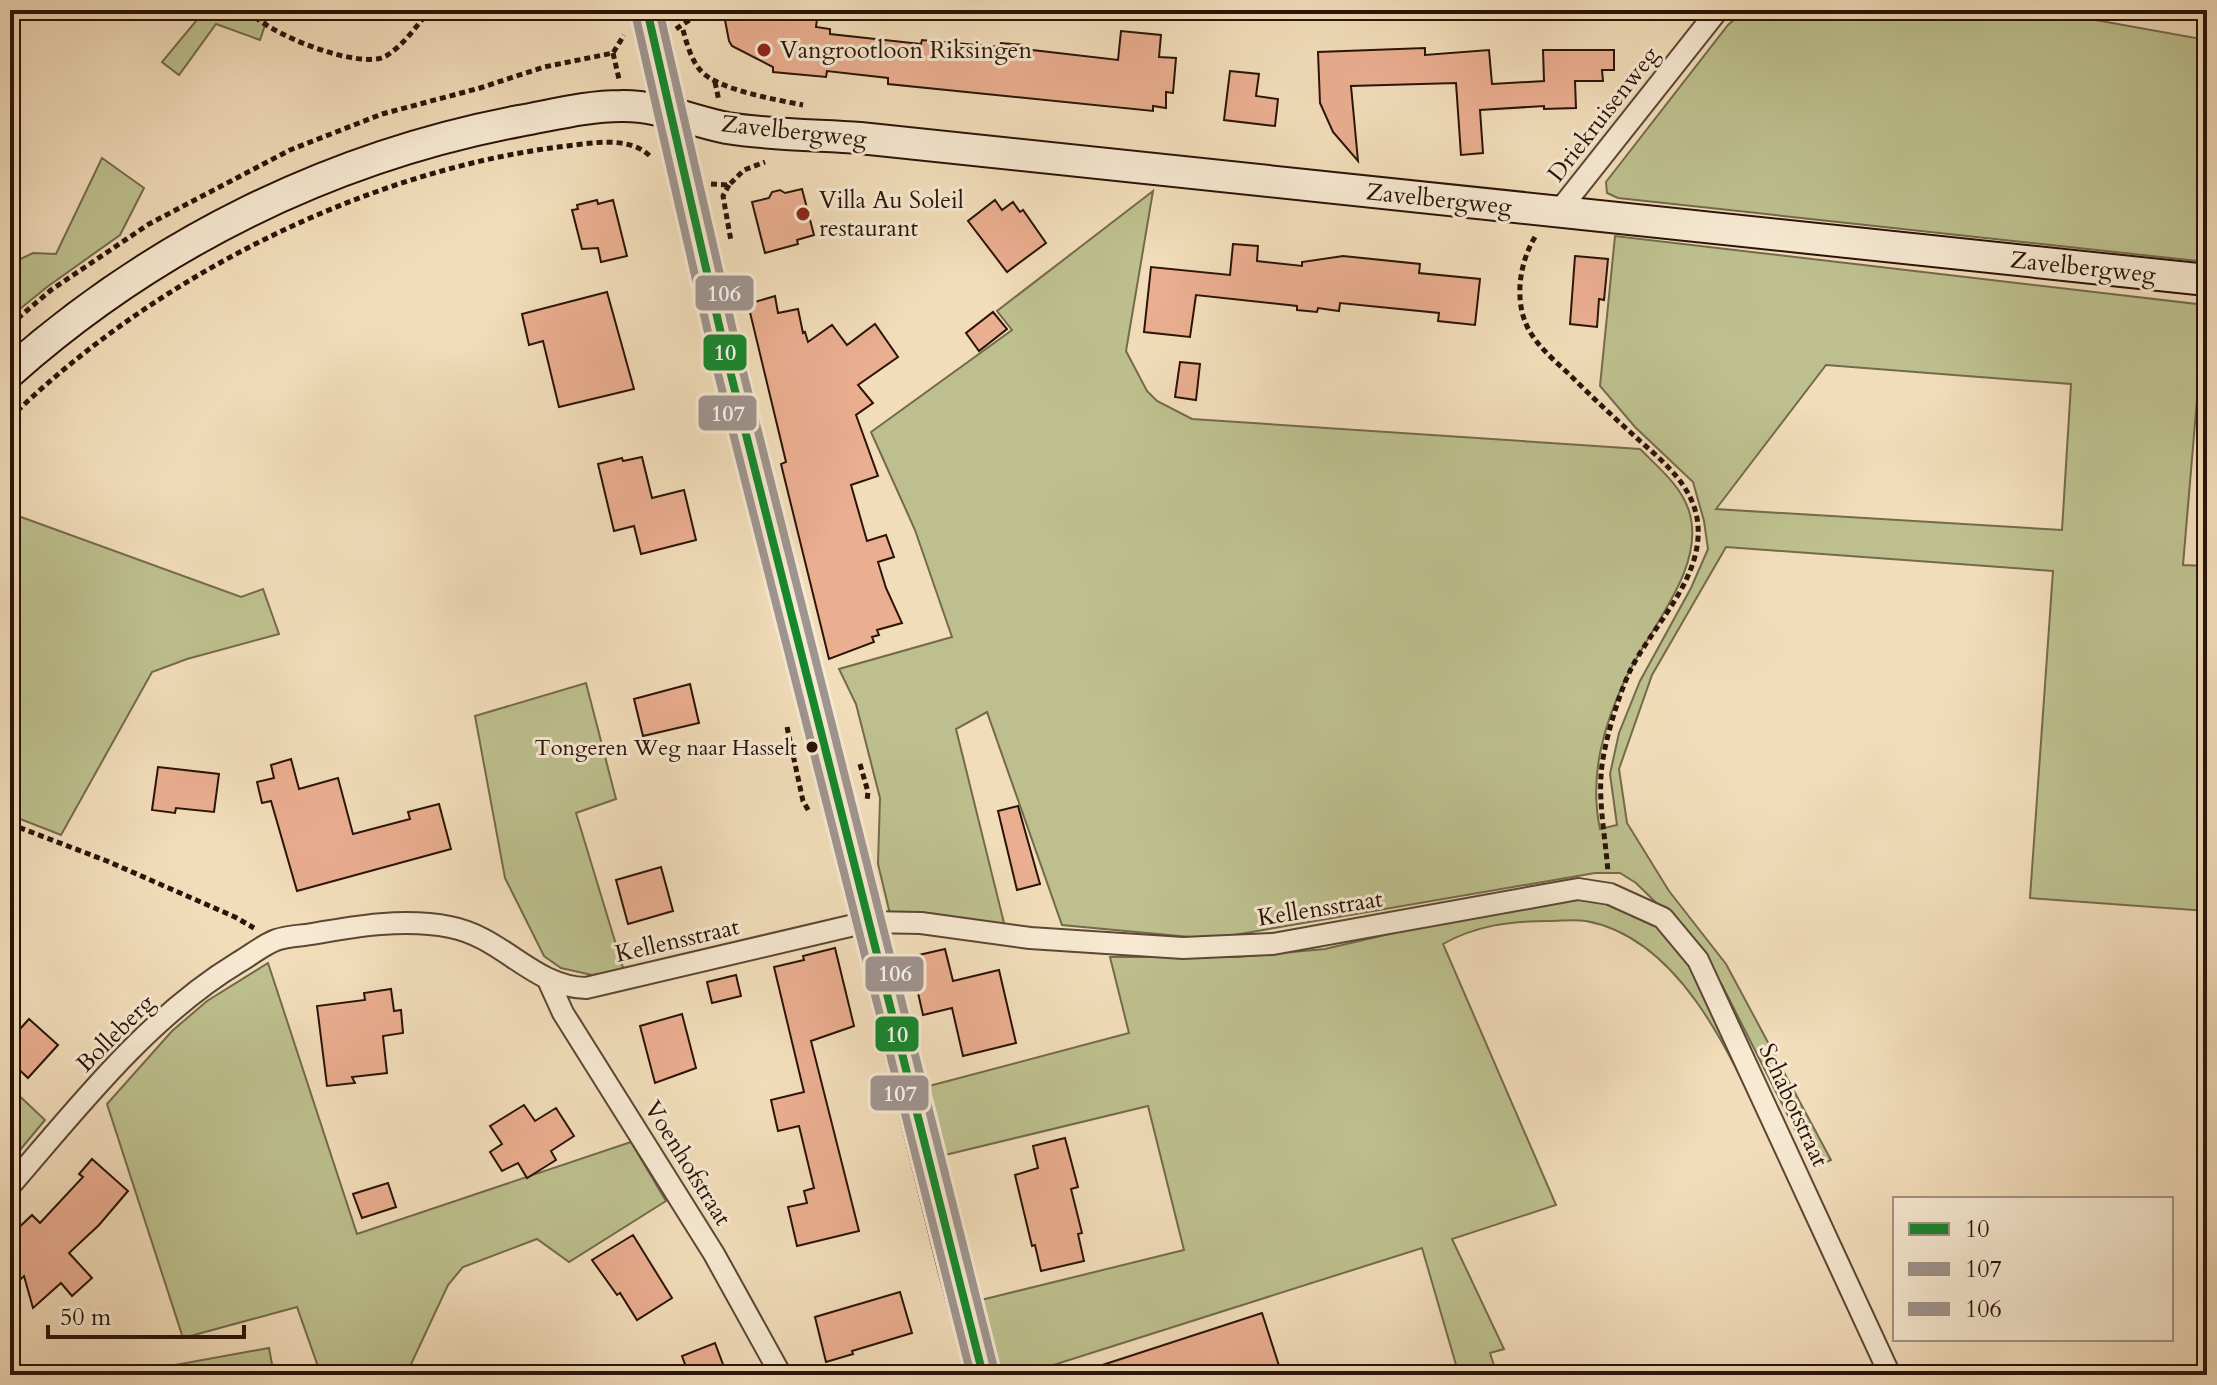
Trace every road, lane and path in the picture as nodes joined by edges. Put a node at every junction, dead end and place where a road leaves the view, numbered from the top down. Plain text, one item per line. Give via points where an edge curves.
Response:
1 (248, 10) edge
2 (430, 10) edge
3 (647, 10) edge
4 (1718, 10) edge
5 (679, 18) dead end
6 (815, 107) dead end
7 (672, 112) junction
8 (655, 160) dead end
9 (770, 161) dead end
10 (688, 182) junction
11 (1558, 212) junction
12 (2207, 280) edge
13 (10, 372) edge
14 (10, 418) edge
15 (10, 824) edge
16 (1610, 894) junction
17 (867, 922) junction
18 (276, 940) junction
19 (548, 980) junction
20 (10, 1186) edge
21 (781, 1375) edge
22 (983, 1375) edge
23 (1890, 1375) edge

1 - 2 path via 278,33 372,60 385,56
3 - 7 main road
4 - 11 street, Driekruisenweg
5 - 6 path via 689,51 715,82
7 - 10 main road
7 - 11 main road, Zavelbergweg via 727,128
7 - 13 main road, Zavelbergweg via 598,107 492,126 399,149 326,176 215,227 138,273 57,330
8 - 14 path via 635,146 600,142 521,152 333,209 268,238 111,332
9 - 10 path via 744,170 729,185
10 - 17 main road
11 - 12 main road, Zavelbergweg
11 - 16 path via 1532,240 1519,279 1529,332 1663,461 1685,488 1697,518 1696,554 1676,598 1630,671 1611,725 1600,776
15 - 18 path via 107,861
16 - 17 street, Kellensstraat via 1578,889 1273,944 1183,948
16 - 23 street, Schabotstraat via 1663,918 1698,960
17 - 19 street, Kellensstraat via 586,988 566,988
17 - 22 main road
18 - 19 street, Kellensstraat via 360,925 449,926 478,934
18 - 20 street, Bolleberg via 213,978 157,1023
19 - 21 street, Voenhofstraat

